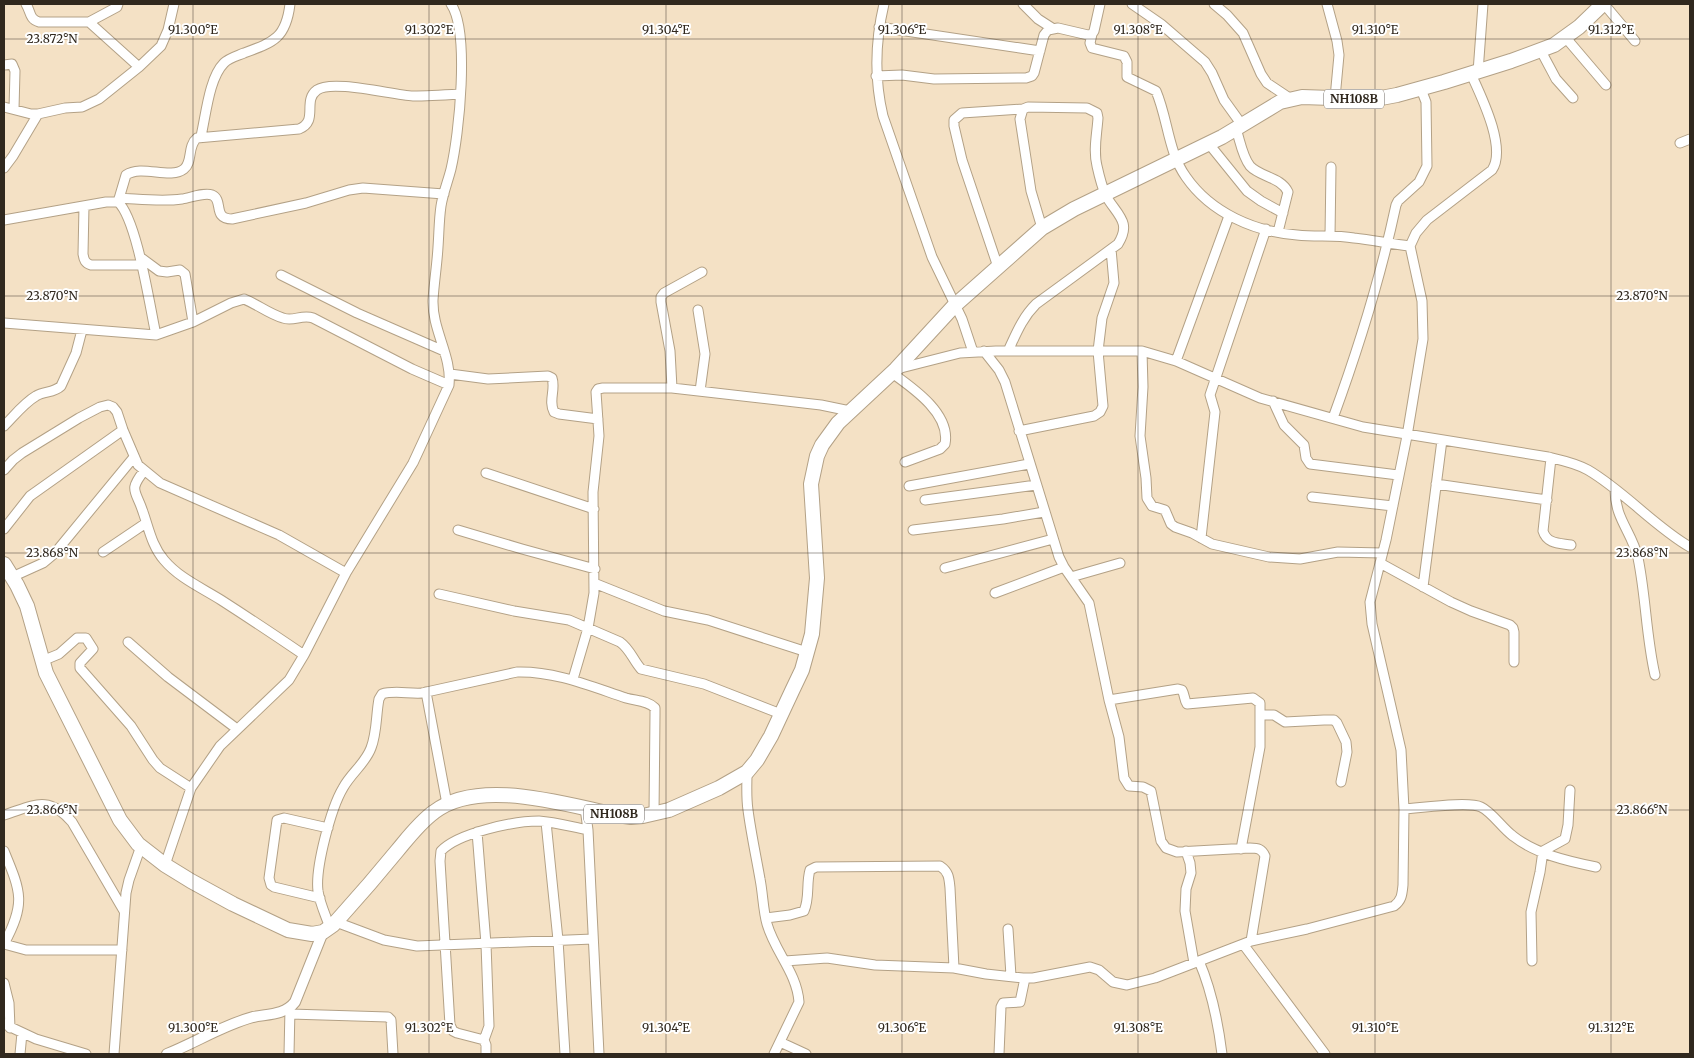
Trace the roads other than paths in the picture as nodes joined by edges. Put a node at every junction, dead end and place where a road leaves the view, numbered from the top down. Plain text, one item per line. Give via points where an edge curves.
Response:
1 (26, 4) edge
2 (118, 4) edge
3 (174, 4) edge
4 (290, 4) edge
5 (884, 4) edge
6 (1023, 4) edge
7 (1100, 4) edge
8 (1132, 4) edge
9 (1216, 4) edge
10 (1326, 4) edge
11 (1483, 4) edge
12 (1603, 4) edge
13 (455, 6) edge
14 (89, 22) junction
15 (879, 27) junction
16 (1052, 28) junction
17 (1092, 34) junction
18 (1566, 38) junction
19 (1635, 41) dead end
20 (1040, 51) junction
21 (1540, 51) junction
22 (4, 65) edge
23 (139, 67) junction
24 (1474, 73) junction
25 (876, 76) junction
26 (1606, 85) dead end
27 (1421, 89) junction
28 (460, 94) junction
29 (1335, 98) junction
30 (1573, 98) dead end
31 (1291, 99) junction
32 (4, 107) edge
33 (14, 109) junction
34 (1023, 109) junction
35 (38, 114) junction
36 (1239, 127) junction
37 (201, 136) junction
38 (1690, 139) edge
39 (1680, 143) dead end
40 (1209, 144) junction
41 (1176, 159) junction
42 (1331, 167) dead end
43 (4, 168) edge
44 (444, 194) junction
45 (1106, 194) junction
46 (119, 200) junction
47 (84, 206) junction
48 (1283, 213) junction
49 (1230, 216) junction
50 (4, 220) edge
51 (1042, 228) junction
52 (1266, 229) junction
53 (1278, 232) junction
54 (1330, 236) junction
55 (1388, 244) junction
56 (1410, 246) junction
57 (1111, 249) junction
58 (141, 261) junction
59 (998, 267) junction
60 (702, 272) dead end
61 (281, 276) dead end
62 (954, 306) junction
63 (698, 310) dead end
64 (193, 322) junction
65 (4, 323) edge
66 (82, 330) junction
67 (156, 336) junction
68 (444, 351) junction
69 (984, 351) junction
70 (1008, 351) junction
71 (1098, 351) junction
72 (1142, 351) junction
73 (973, 352) junction
74 (1176, 361) junction
75 (894, 371) junction
76 (450, 374) junction
77 (1214, 379) junction
78 (449, 385) junction
79 (672, 388) junction
80 (700, 391) junction
81 (1273, 401) junction
82 (850, 411) junction
83 (1333, 418) junction
84 (598, 419) junction
85 (4, 426) edge
86 (123, 430) junction
87 (1019, 431) junction
88 (1407, 436) junction
89 (1442, 440) junction
90 (134, 457) junction
91 (1551, 458) junction
92 (905, 462) dead end
93 (1029, 464) junction
94 (4, 470) edge
95 (144, 471) junction
96 (486, 473) dead end
97 (1398, 475) junction
98 (1436, 484) junction
99 (1036, 485) junction
100 (909, 486) dead end
101 (1615, 490) junction
102 (1312, 497) dead end
103 (925, 500) dead end
104 (1547, 500) junction
105 (1392, 506) junction
106 (594, 509) junction
107 (1044, 512) junction
108 (146, 522) junction
109 (4, 530) edge
110 (458, 530) dead end
111 (913, 530) dead end
112 (1201, 538) junction
113 (1053, 539) junction
114 (1571, 545) dead end
115 (1690, 546) edge
116 (103, 552) dead end
117 (1382, 553) junction
118 (1120, 563) dead end
119 (1380, 563) junction
120 (4, 564) edge
121 (1064, 567) junction
122 (945, 568) dead end
123 (595, 569) junction
124 (346, 573) junction
125 (12, 577) junction
126 (1070, 577) junction
127 (594, 583) junction
128 (1423, 586) junction
129 (994, 593) dead end
130 (439, 594) dead end
131 (588, 628) junction
132 (128, 642) dead end
133 (807, 652) junction
134 (304, 655) junction
135 (42, 660) junction
136 (1514, 662) dead end
137 (1655, 675) dead end
138 (573, 679) junction
139 (426, 692) junction
140 (1109, 700) junction
141 (781, 714) junction
142 (1260, 715) junction
143 (237, 729) junction
144 (746, 772) junction
145 (1341, 782) dead end
146 (191, 788) junction
147 (1570, 790) dead end
148 (447, 804) junction
149 (585, 808) junction
150 (1404, 809) junction
151 (654, 814) junction
152 (4, 815) edge
153 (546, 822) junction
154 (328, 828) junction
155 (588, 830) junction
156 (477, 832) junction
157 (141, 846) junction
158 (1241, 848) junction
159 (4, 850) edge
160 (1186, 852) junction
161 (1543, 852) junction
162 (165, 865) junction
163 (1596, 867) dead end
164 (320, 898) junction
165 (124, 911) junction
166 (766, 918) junction
167 (330, 927) junction
168 (1008, 929) dead end
169 (593, 939) junction
170 (558, 940) junction
171 (1247, 943) junction
172 (4, 944) edge
173 (486, 944) junction
174 (445, 946) junction
175 (122, 950) junction
176 (785, 961) junction
177 (1197, 962) junction
178 (1532, 962) dead end
179 (954, 968) junction
180 (1011, 976) junction
181 (1025, 978) junction
182 (4, 983) edge
183 (290, 1011) junction
184 (7, 1026) edge
185 (22, 1033) junction
186 (484, 1040) junction
187 (780, 1042) junction
188 (20, 1054) edge
189 (86, 1054) edge
190 (114, 1054) edge
191 (167, 1054) edge
192 (289, 1054) edge
193 (394, 1054) edge
194 (486, 1054) edge
195 (565, 1054) edge
196 (599, 1054) edge
197 (774, 1054) edge
198 (806, 1054) edge
199 (999, 1054) edge
200 (1222, 1054) edge
201 (1325, 1054) edge

1 - 14 street via 31,18 39,22
2 - 14 street via 113,11
3 - 23 street via 164,41
4 - 37 street via 285,27 279,36 268,44 230,58 214,76
5 - 15 street
6 - 16 street
7 - 17 street
8 - 36 street via 1205,62
9 - 31 street via 1243,33 1267,83
10 - 29 street via 1337,41
11 - 24 street
12 - 18 highway, NH108B
12 - 19 street
13 - 28 street via 461,48
14 - 23 street
15 - 20 street
15 - 25 street
16 - 17 street
16 - 20 street via 1044,35
17 - 41 street via 1092,48 1124,56 1126,77 1156,91
18 - 21 highway, NH108B
18 - 26 street
20 - 25 street via 1034,73 1026,78
21 - 24 highway, NH108B
21 - 30 street via 1556,79
22 - 33 street via 12,64 15,70
23 - 35 street via 89,104
24 - 27 highway, NH108B
24 - 56 street via 1492,126 1496,164 1428,220
25 - 62 street via 883,116 899,166 932,257
27 - 29 highway, NH108B via 1362,100
27 - 55 street via 1426,102 1427,166 1420,182 1398,201
28 - 37 street via 414,96 324,87 312,96 309,122 299,129
28 - 44 street via 451,167
29 - 31 highway, NH108B
31 - 36 highway, NH108B via 1270,106
32 - 33 street
33 - 35 street
34 - 45 street via 1087,108 1097,114 1095,155
34 - 51 street via 1020,119 1031,191
34 - 59 street via 962,113 954,120 965,168
35 - 43 street
36 - 40 highway, NH108B
36 - 48 street via 1248,164 1286,187 1288,197
37 - 46 street via 194,140 184,169 130,172 124,179
38 - 39 street
40 - 41 highway, NH108B
40 - 48 street via 1247,191
41 - 45 highway, NH108B
41 - 49 street via 1195,188
42 - 54 street
44 - 46 street via 363,188 232,219 221,216 213,195
44 - 68 street via 433,302 434,318
45 - 51 highway, NH108B
45 - 57 street via 1124,224 1118,244
46 - 47 street
46 - 58 street
47 - 50 street
47 - 58 street via 83,254 86,264
48 - 53 street
49 - 52 street
49 - 74 street
51 - 59 highway, NH108B
52 - 53 street
52 - 77 street
53 - 54 street
54 - 55 street
55 - 56 street
55 - 83 street via 1358,350
56 - 88 street via 1424,318
57 - 70 street via 1036,304 1021,322
57 - 71 street via 1114,283 1102,318
58 - 64 street via 159,271 180,270 185,274
58 - 67 street
59 - 62 highway, NH108B
60 - 79 street via 661,296
61 - 68 street
62 - 73 street via 962,318
62 - 75 highway, NH108B
63 - 80 street via 705,354
64 - 67 street
64 - 78 street via 244,299 283,318 313,318
65 - 66 street
66 - 67 street
66 - 85 street via 76,354 61,386 34,397
68 - 76 street
69 - 70 street
69 - 73 street
69 - 87 street via 1005,382
70 - 71 street
71 - 72 street
71 - 87 street via 1103,397 1100,412 1094,416
72 - 74 street
72 - 112 street via 1140,436 1148,502 1165,510 1175,527
73 - 75 street via 953,354
74 - 77 street
75 - 82 highway, NH108B
75 - 92 street via 930,404 946,438 940,449
76 - 78 street
76 - 84 street via 488,379 552,378 554,412
77 - 81 street
77 - 112 street via 1210,395 1215,412
78 - 124 street via 404,479
79 - 80 street
79 - 84 street via 598,389 595,397
80 - 82 street
81 - 83 street
81 - 97 street via 1284,425 1304,444 1310,464
82 - 133 highway, NH108B via 829,434 813,470 811,484 817,578
83 - 88 street
84 - 106 street
86 - 90 street
86 - 94 street via 113,407 100,407 22,453
86 - 109 street via 30,496
87 - 93 street
88 - 89 street
88 - 97 street
89 - 91 street
89 - 98 street
90 - 95 street
90 - 125 street via 55,553 43,563
91 - 101 street via 1588,470
91 - 104 street
93 - 99 street
93 - 100 street
95 - 108 street via 134,488
95 - 124 street via 160,483 279,535
96 - 106 street
97 - 105 street
98 - 104 street
98 - 128 street
99 - 103 street
99 - 107 street
101 - 115 street
101 - 137 street via 1618,514 1638,556
102 - 105 street
104 - 114 street via 1543,525 1545,537 1550,542
105 - 117 street
106 - 123 street
107 - 111 street
107 - 113 street
108 - 116 street
108 - 134 street via 154,544 171,567
110 - 123 street
112 - 117 street via 1220,547 1290,559 1338,552
113 - 121 street
113 - 122 street
117 - 119 street
118 - 126 street
119 - 128 street
119 - 150 street via 1370,602 1372,624 1402,750
120 - 125 highway
121 - 126 street
121 - 129 street
123 - 127 street
124 - 134 street
125 - 135 highway via 27,606
126 - 140 street via 1089,603
127 - 131 street
127 - 133 street via 664,611 708,620
128 - 136 street via 1471,611 1510,625 1514,632
130 - 131 street via 557,617
131 - 138 street
131 - 141 street via 626,646 642,668 704,684
132 - 143 street
133 - 141 highway, NH108B
134 - 143 street via 289,680
135 - 146 street via 59,654 76,638 86,638 93,649 80,663 80,668 131,726 152,760
135 - 157 highway via 120,820
138 - 139 street via 517,672
138 - 151 street via 655,708
139 - 148 street
139 - 154 street via 382,694 366,761 344,786
140 - 142 street via 1178,689 1184,693 1188,704 1253,698 1260,703
140 - 160 street via 1126,783 1148,788 1161,841 1171,851
141 - 144 highway, NH108B via 762,752
142 - 145 street via 1274,715 1285,722 1334,720 1346,742
142 - 158 street via 1260,753
143 - 146 street via 220,746
144 - 151 highway, NH108B via 702,796
144 - 166 street via 749,816
146 - 162 street
147 - 161 street via 1565,839
148 - 149 highway, NH108B via 468,798 507,796
148 - 167 highway, NH108B via 413,832
149 - 151 highway, NH108B via 631,817
149 - 155 street
150 - 161 street via 1481,807 1511,835
150 - 171 street via 1403,885 1399,902 1394,906
152 - 165 street via 37,804 53,805 62,810
153 - 155 street
153 - 156 street via 521,822
153 - 170 street
154 - 164 street via 318,878
154 - 164 street via 284,818 277,820 269,878 274,887
155 - 169 street
156 - 173 street
156 - 174 street via 453,841 441,851
157 - 162 highway
157 - 165 street via 128,880
158 - 160 street
158 - 171 street via 1258,848 1265,856
159 - 172 street via 18,885 19,902
160 - 177 street via 1191,874 1186,889 1185,911
161 - 163 street
161 - 178 street via 1530,912
162 - 167 highway via 233,904 288,930 312,934
164 - 167 street
165 - 175 street
166 - 176 street via 772,941
166 - 179 street via 804,911 808,876 816,867 940,866 949,875
167 - 174 street via 402,944
167 - 183 street
168 - 180 street
169 - 170 street
169 - 196 street
170 - 173 street
170 - 195 street
171 - 177 street
171 - 201 street
172 - 175 street via 26,950
173 - 174 street
173 - 186 street via 489,1026
174 - 186 street via 450,1025 457,1033
175 - 190 street
176 - 179 street via 828,958 875,965
176 - 187 street via 796,987 798,1002
177 - 181 street via 1126,985 1113,982 1090,967
177 - 200 street via 1206,978 1213,1003
179 - 180 street
180 - 181 street
181 - 199 street via 1020,1002 1006,1002 1001,1006
182 - 184 street via 9,1003
183 - 191 street via 236,1022
183 - 192 street
183 - 193 street via 388,1018 391,1020
184 - 185 street
185 - 188 street
185 - 189 street
186 - 194 street
187 - 197 street
187 - 198 street

